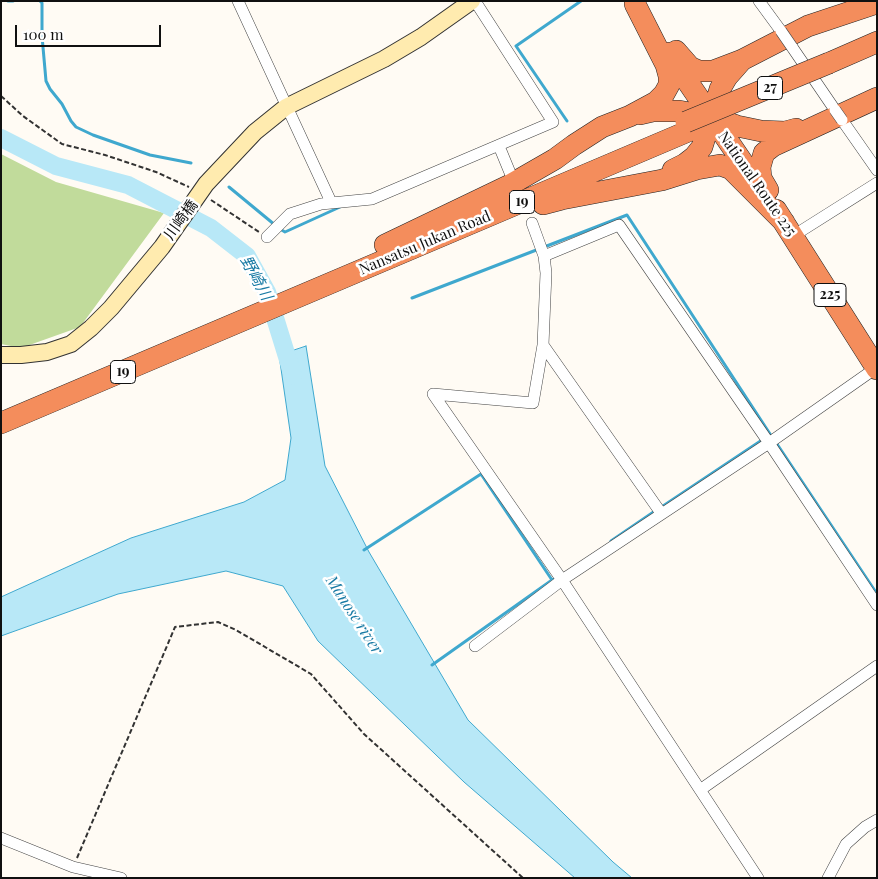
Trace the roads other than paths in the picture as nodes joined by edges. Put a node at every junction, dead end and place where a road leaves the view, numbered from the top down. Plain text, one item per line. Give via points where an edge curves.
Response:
1 (238, 1) edge
2 (473, 1) edge
3 (759, 1) edge
4 (634, 3) edge
5 (877, 3) edge
6 (877, 42) edge
7 (877, 53) edge
8 (742, 60) junction
9 (831, 67) junction
10 (877, 98) edge
11 (286, 107) junction
12 (630, 116) junction
13 (712, 116) junction
14 (833, 117) junction
15 (499, 146) junction
16 (877, 170) edge
17 (513, 180) dead end
18 (877, 183) edge
19 (636, 185) junction
20 (332, 202) junction
21 (532, 222) dead end
22 (788, 229) junction
23 (267, 237) road end
24 (544, 256) junction
25 (355, 267) junction
26 (242, 314) junction
27 (543, 345) junction
28 (1, 355) edge
29 (876, 368) edge
30 (1, 407) edge
31 (1, 424) edge
32 (769, 443) junction
33 (660, 510) junction
34 (562, 580) junction
35 (877, 605) edge
36 (475, 646) dead end
37 (877, 666) edge
38 (700, 790) junction
39 (877, 820) edge
40 (1, 838) edge
41 (71, 872) edge
42 (121, 878) edge
43 (758, 878) edge
44 (828, 878) edge

1 - 11 street
2 - 11 street, 川崎橋 via 384,59
2 - 15 street via 553,122
3 - 14 street, bridge via 792,47
4 - 8 highway via 690,67 714,71
4 - 12 highway, 19 via 666,65 669,85 656,102
4 - 13 highway, National Route 225 / 225
5 - 8 highway via 808,26
6 - 9 highway, Nansatsu Jukan Road / 27
7 - 9 highway, Nansatsu Jukan Road / 27
8 - 13 highway via 720,89
9 - 13 highway, Nansatsu Jukan Road / 27, bridge
10 - 14 highway
11 - 20 street
11 - 28 street, 川崎橋 via 255,132 206,184 162,247 91,328 71,344 47,352
12 - 13 highway, 19 via 666,110
12 - 25 highway, 19 via 602,127 508,186
13 - 14 highway via 737,126 785,132
13 - 19 highway, 19 via 702,147 694,156 668,173
13 - 22 highway, National Route 225 / 225
13 - 25 highway, Nansatsu Jukan Road / 19, bridge
14 - 16 street
14 - 22 highway via 764,153 761,178
15 - 17 street
15 - 20 street via 372,199
18 - 22 street
19 - 22 highway, 19 via 720,165 731,169
19 - 25 highway, 19 via 519,211 455,238
20 - 23 street via 290,214
21 - 24 street
22 - 29 highway, National Route 225 / 225
24 - 27 street
24 - 32 street via 619,225
25 - 26 highway, Nansatsu Jukan Road / 19
26 - 30 highway, Nansatsu Jukan Road / 19
26 - 31 highway, Nansatsu Jukan Road / 19
27 - 33 street
27 - 34 street via 533,403 434,394
29 - 32 street
32 - 33 street
32 - 35 street
33 - 34 street
34 - 36 street
34 - 38 street
37 - 38 street
38 - 43 street
39 - 44 street via 846,844
40 - 41 street
41 - 42 street

